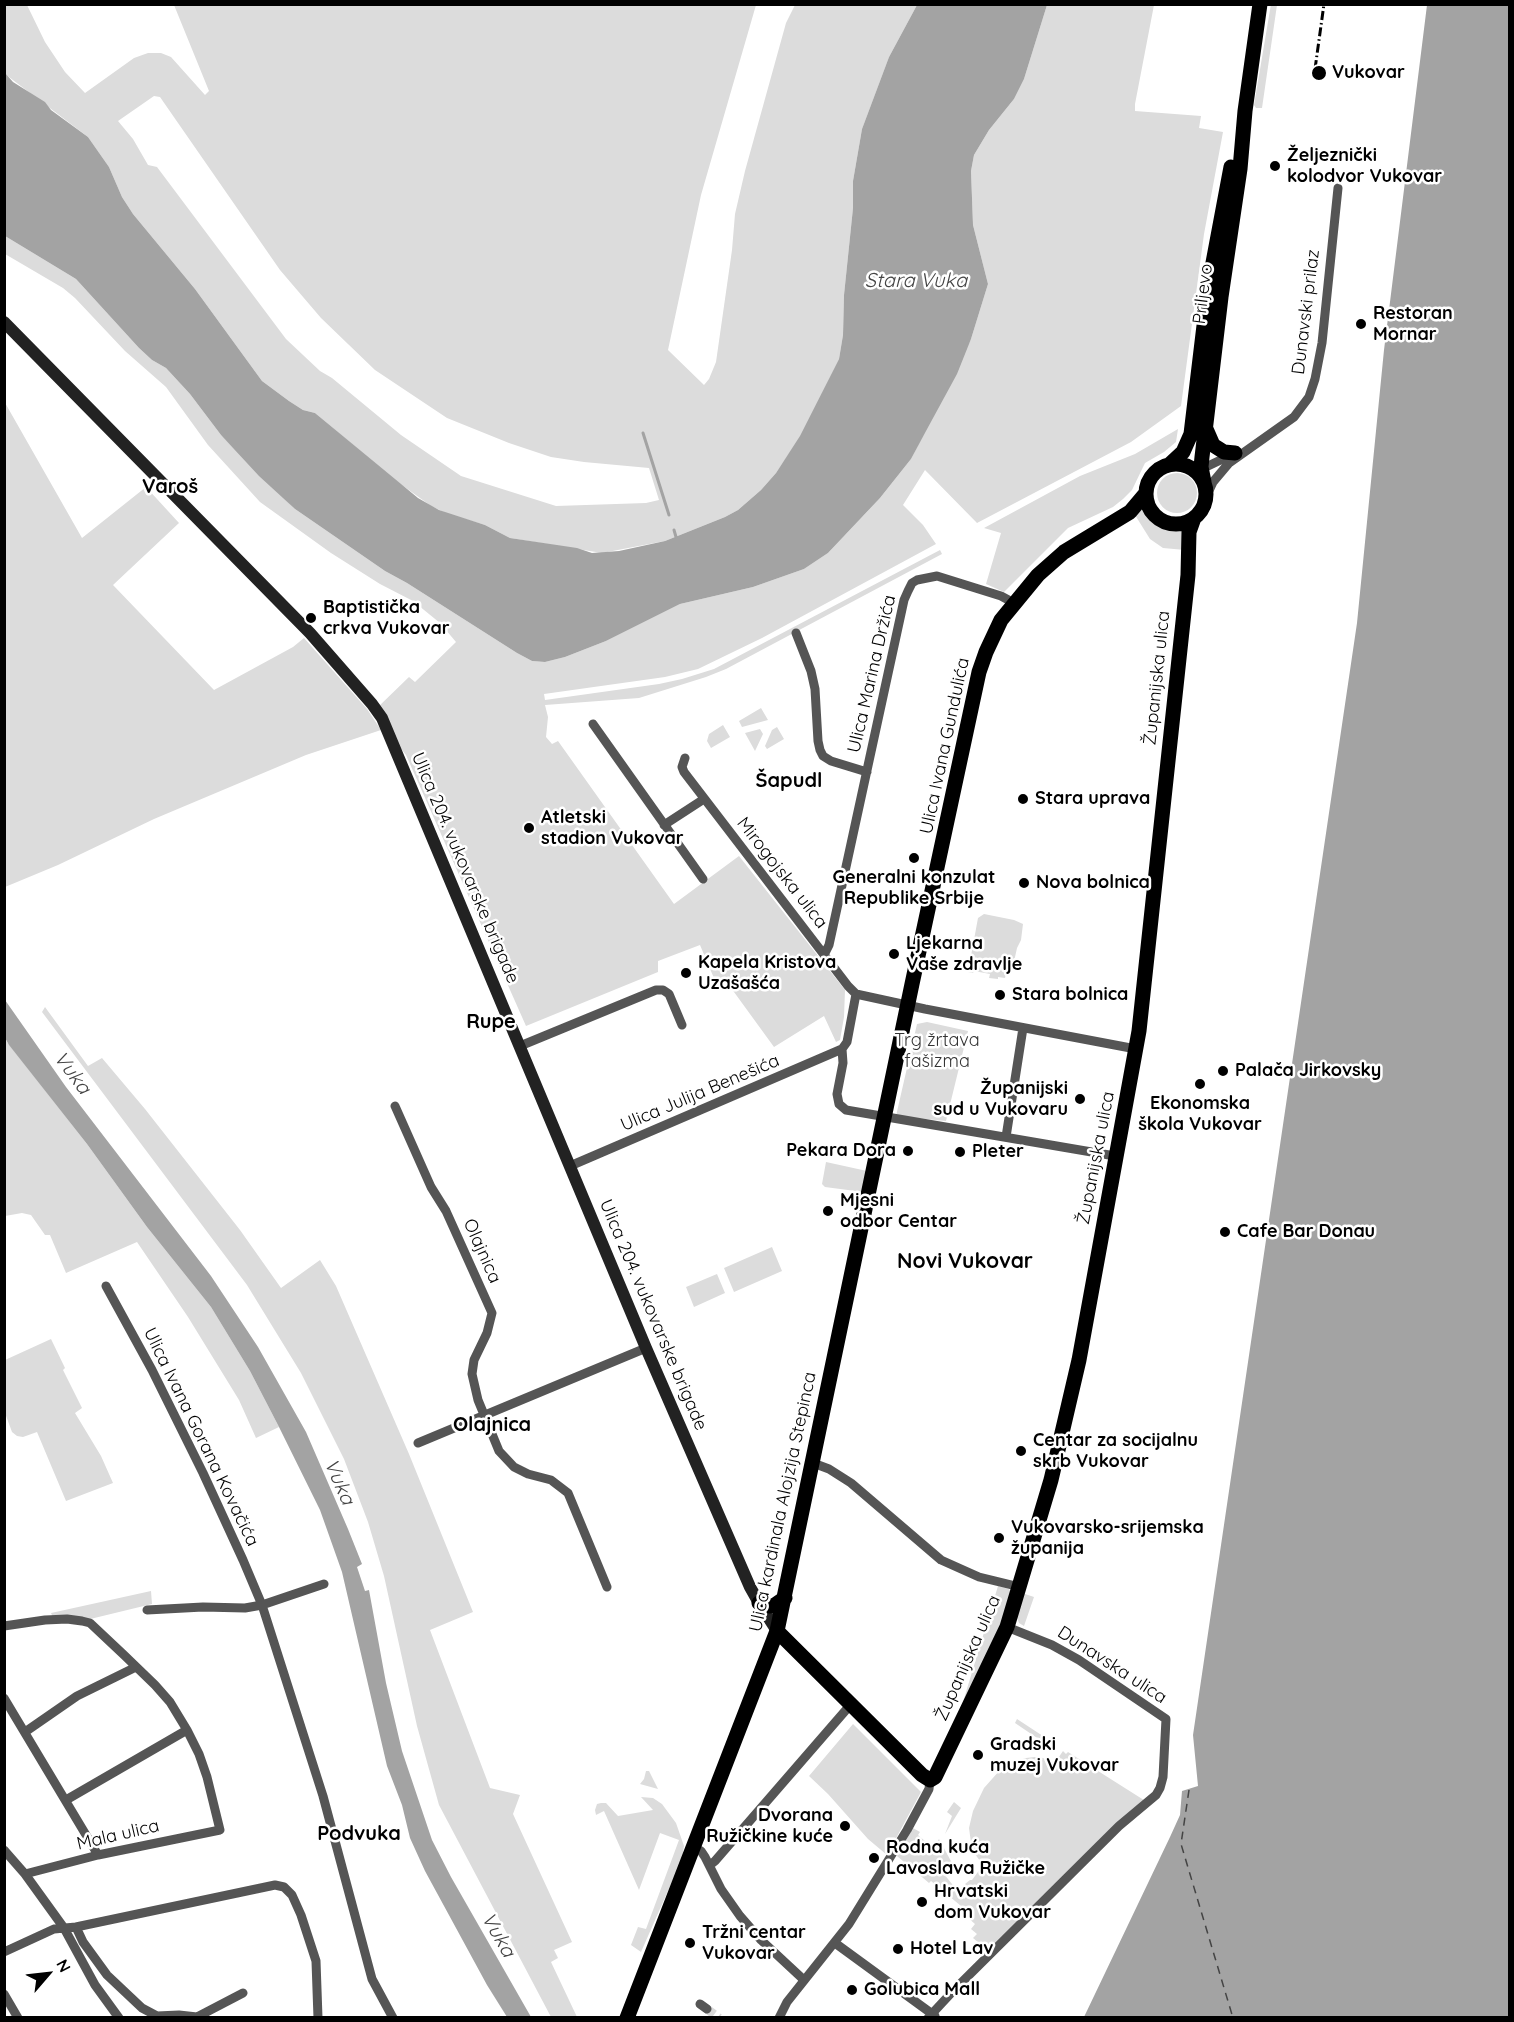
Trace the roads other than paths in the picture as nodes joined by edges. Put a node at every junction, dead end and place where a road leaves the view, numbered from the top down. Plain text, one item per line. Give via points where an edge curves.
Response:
1 (1260, 4) edge
2 (1245, 111) junction
3 (1338, 188) dead end
4 (4, 322) edge
5 (1199, 425) junction
6 (1250, 447) junction
7 (1235, 453) junction
8 (1169, 465) junction
9 (1200, 478) junction
10 (1146, 493) junction
11 (1194, 518) junction
12 (1014, 603) junction
13 (796, 633) dead end
14 (593, 724) dead end
15 (685, 758) dead end
16 (867, 772) junction
17 (704, 799) junction
18 (664, 825) junction
19 (703, 879) dead end
20 (824, 955) junction
21 (856, 994) junction
22 (908, 1005) junction
23 (682, 1025) dead end
24 (1023, 1028) junction
25 (520, 1046) junction
26 (842, 1049) junction
27 (1136, 1049) junction
28 (395, 1106) dead end
29 (884, 1117) junction
30 (1006, 1137) junction
31 (1115, 1156) junction
32 (570, 1166) junction
33 (106, 1286) dead end
34 (646, 1348) junction
35 (483, 1415) junction
36 (418, 1443) dead end
37 (813, 1462) junction
38 (324, 1584) dead end
39 (607, 1587) dead end
40 (1020, 1587) junction
41 (785, 1598) junction
42 (759, 1603) junction
43 (262, 1605) junction
44 (147, 1610) dead end
45 (4, 1626) edge
46 (1007, 1627) junction
47 (777, 1631) junction
48 (136, 1667) junction
49 (4, 1698) edge
50 (852, 1703) junction
51 (187, 1730) junction
52 (25, 1732) junction
53 (930, 1780) junction
54 (66, 1800) junction
55 (693, 1847) junction
56 (4, 1850) edge
57 (98, 1855) junction
58 (710, 1865) junction
59 (25, 1874) junction
60 (76, 1927) junction
61 (64, 1928) junction
62 (835, 1943) junction
63 (4, 1952) edge
64 (804, 1980) junction
65 (243, 1993) dead end
66 (4, 1994) edge
67 (932, 2016) edge
68 (18, 2018) edge
69 (119, 2018) edge
70 (318, 2018) edge
71 (393, 2018) edge
72 (627, 2018) edge
73 (779, 2018) edge

1 - 2 main road, Priljevo
2 - 5 main road, Priljevo via 1208,408
2 - 5 main road, Priljevo via 1210,274 1196,386
3 - 6 street, Dunavski prilaz via 1322,343 1309,397 1294,417
4 - 25 street, Ulica 204. vukovarske brigade via 310,633 372,704 384,722
5 - 7 main road via 1213,445
5 - 8 main road, Priljevo
5 - 9 main road, Priljevo
6 - 7 street, Dunavski prilaz
6 - 9 street, Dunavski prilaz via 1221,471
7 - 9 street, Dunavski prilaz
8 - 9 main road via 1177,464
8 - 10 main road via 1153,475
9 - 11 main road via 1203,507
10 - 11 main road via 1149,507 1163,521 1177,524
10 - 12 main road, Ulica Ivana Gundulića via 1130,512 1077,543 1048,566
11 - 27 main road, Županijska ulica via 1189,532 1188,575
12 - 16 street, Ulica Marina Držića via 937,576 912,584 904,600
12 - 22 main road, Ulica Ivana Gundulića via 992,636 979,672
13 - 16 street, Ulica Marina Držića via 815,689 818,741 823,756
14 - 18 street
15 - 17 street, Mirogojska ulica via 684,772
16 - 20 street, Ulica Marina Držića
17 - 18 street
17 - 20 street, Mirogojska ulica
18 - 19 street
20 - 21 street, Mirogojska ulica
21 - 22 street
21 - 26 street via 847,1042
22 - 24 street
22 - 29 main road
23 - 25 street via 669,994 656,990
24 - 27 street
24 - 30 street
25 - 32 street, Ulica 204. vukovarske brigade
26 - 29 street via 839,1104 846,1110
26 - 32 street, Ulica Julija Benešića
27 - 31 main road, Županijska ulica
28 - 35 street, Olajnica via 492,1313 472,1374
29 - 30 street
29 - 37 main road, Ulica kardinala Alojzija Stepinca
30 - 31 street
31 - 40 main road, Županijska ulica via 1070,1401
32 - 34 street, Ulica 204. vukovarske brigade
33 - 43 street, Ulica Ivana Gorana Kovačića via 203,1473
34 - 35 street
34 - 42 street, Ulica 204. vukovarske brigade
35 - 36 street
35 - 39 street, Olajnica via 506,1460 528,1474 551,1480 568,1493
37 - 40 street via 851,1483 940,1560 979,1577
37 - 41 main road, Ulica kardinala Alojzija Stepinca
38 - 43 street
40 - 46 main road, Županijska ulica
41 - 42 main road via 776,1605
41 - 47 main road, Ulica kardinala Alojzija Stepinca
42 - 47 street, Ulica 204. vukovarske brigade
43 - 44 street
43 - 71 street, Ulica Ivana Gorana Kovačića via 323,1796 372,1978
45 - 48 street via 67,1619 90,1623
46 - 53 main road, Županijska ulica via 936,1775
46 - 67 street, Dunavska ulica via 1079,1660 1166,1719 1163,1776 1155,1795 1119,1826
47 - 50 main road
47 - 55 main road, Ulica kardinala Alojzija Stepinca
48 - 51 street via 170,1702
48 - 52 street via 77,1696
49 - 52 street
50 - 53 main road
50 - 58 street
51 - 54 street
51 - 57 street, Mala ulica via 207,1777 220,1830
52 - 54 street
53 - 62 street via 907,1830
54 - 57 street
55 - 58 street via 701,1851
55 - 72 main road, Ulica kardinala Alojzija Stepinca
56 - 59 street
57 - 59 street, Mala ulica
58 - 64 street via 740,1916
59 - 61 street
60 - 61 street
60 - 65 street via 107,1975 152,2015 197,2017
60 - 70 street via 275,1885 284,1887 301,1916 315,1961
61 - 63 street
61 - 69 street via 95,1985
62 - 64 street
62 - 67 street
64 - 73 street
66 - 68 street

